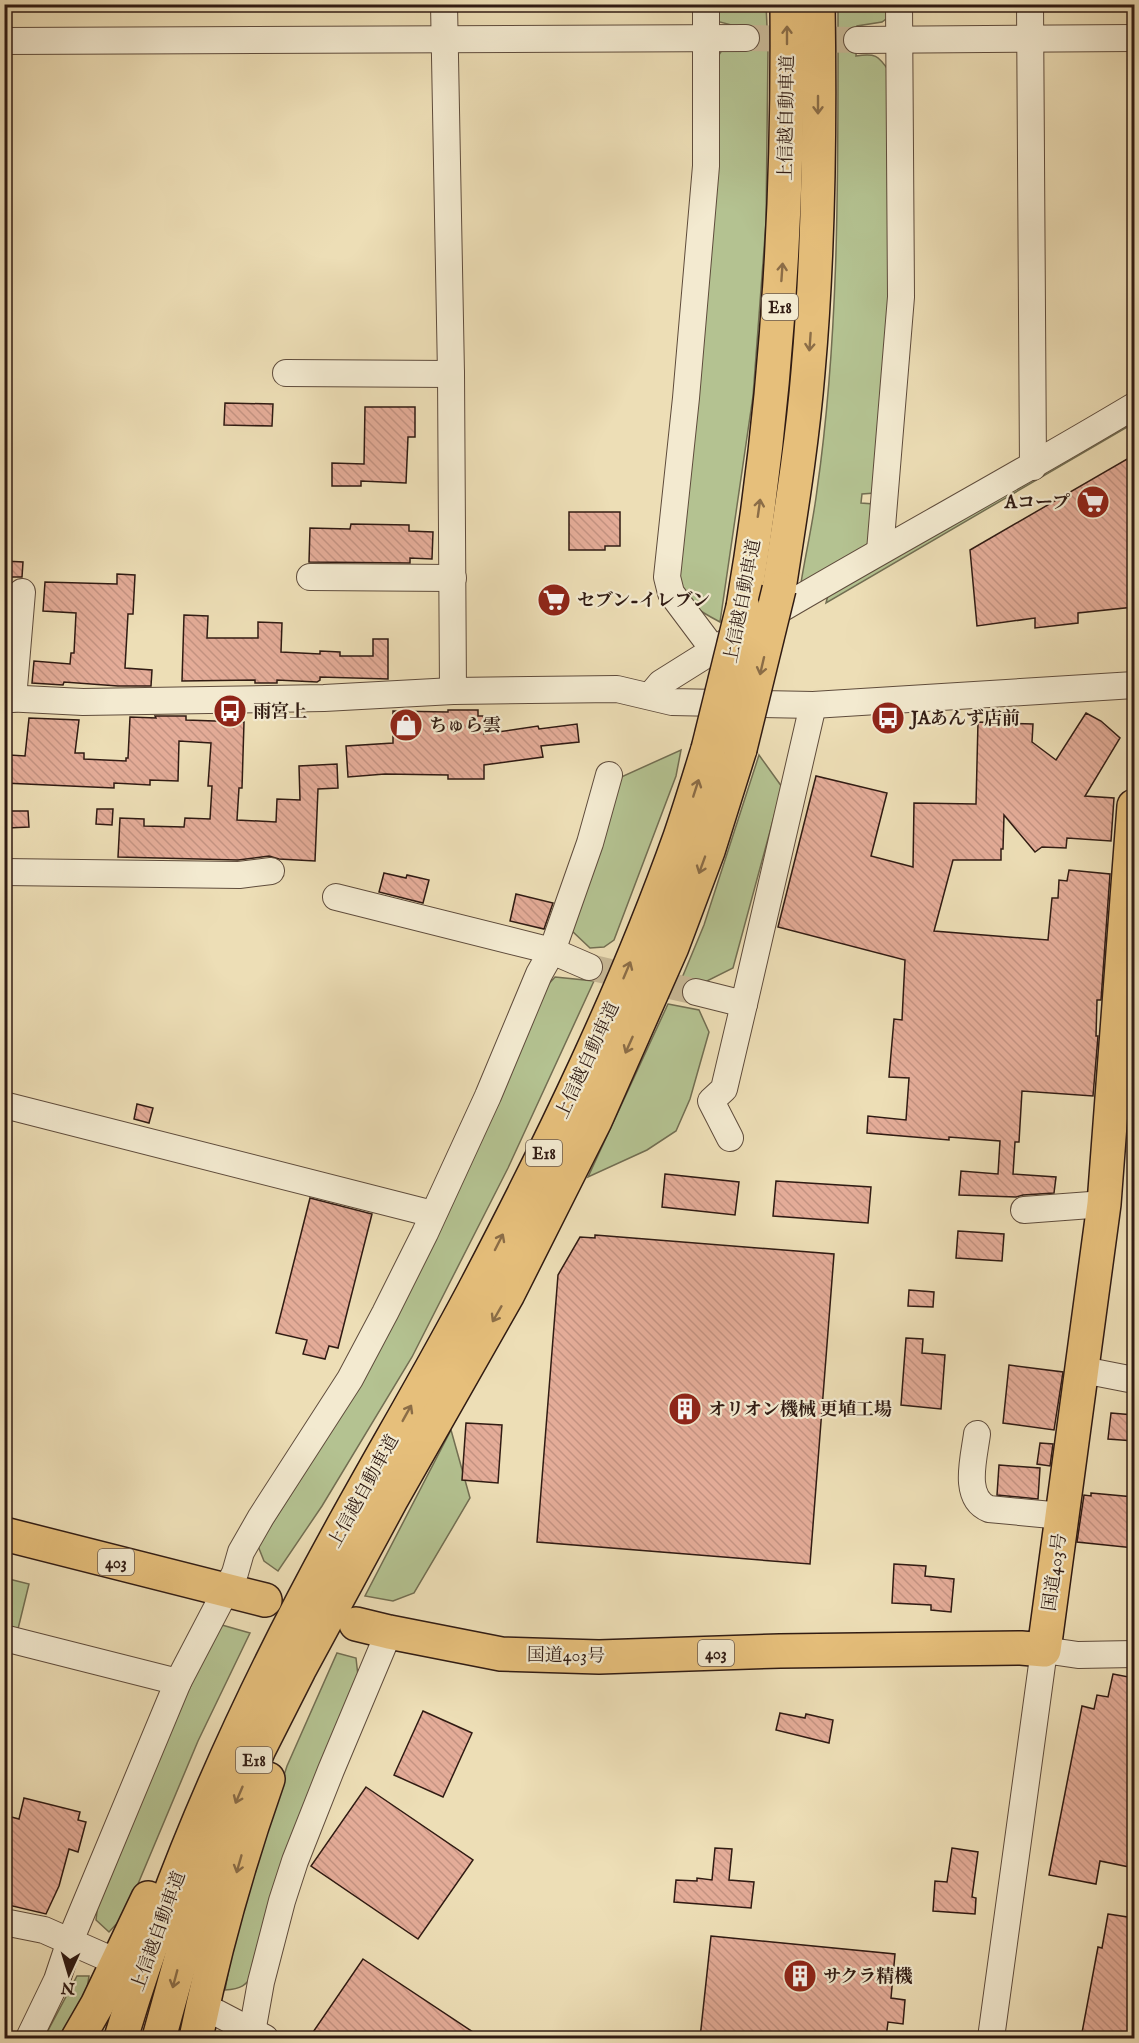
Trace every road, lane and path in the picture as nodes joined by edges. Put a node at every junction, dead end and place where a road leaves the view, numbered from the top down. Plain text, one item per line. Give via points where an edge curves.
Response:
1 (444, 4) edge
2 (706, 4) edge
3 (787, 4) edge
4 (818, 4) edge
5 (899, 4) edge
6 (1030, 4) edge
7 (706, 38) junction
8 (746, 38) tunnel mouth
9 (1134, 38) edge
10 (444, 39) junction
11 (1031, 39) junction
12 (857, 40) tunnel mouth
13 (900, 40) junction
14 (4, 41) edge
15 (286, 373) dead end
16 (450, 374) junction
17 (1134, 406) edge
18 (1033, 467) junction
19 (880, 550) junction
20 (310, 577) dead end
21 (453, 578) junction
22 (21, 592) dead end
23 (713, 649) junction
24 (1134, 685) edge
25 (453, 691) junction
26 (650, 696) junction
27 (9, 698) edge
28 (813, 705) junction
29 (609, 775) dead end
30 (1134, 806) edge
31 (271, 871) dead end
32 (4, 872) edge
33 (336, 897) dead end
34 (552, 951) junction
35 (589, 967) tunnel mouth
36 (696, 992) tunnel mouth
37 (744, 1004) junction
38 (4, 1105) edge
39 (730, 1138) dead end
40 (1104, 1204) junction
41 (1024, 1210) dead end
42 (433, 1214) junction
43 (1083, 1370) junction
44 (1134, 1380) edge
45 (976, 1434) dead end
46 (391, 1500) junction
47 (1062, 1516) junction
48 (4, 1534) edge
49 (337, 1537) junction
50 (226, 1590) junction
51 (265, 1600) dead end
52 (356, 1624) dead end
53 (389, 1632) junction
54 (4, 1638) edge
55 (1044, 1650) junction
56 (1134, 1654) edge
57 (178, 1682) junction
58 (4, 1922) edge
59 (70, 1941) junction
60 (103, 1956) dead end
61 (217, 2013) dead end
62 (256, 2036) edge
63 (29, 2038) edge
64 (78, 2038) edge
65 (121, 2038) edge
66 (159, 2038) edge
67 (196, 2038) edge
68 (991, 2038) edge

1 - 10 street
2 - 7 street
49 -> 3 highway, 上信越自動車道 / E18, bridge via 476,1288 568,1104 645,927 708,749 743,607 765,467 782,274
4 -> 46 highway, 上信越自動車道 / E18, bridge via 815,279 806,395 779,588 740,749 672,947 595,1121 508,1294
5 - 13 street
6 - 11 street
7 - 8 street
7 - 10 street
7 - 23 street via 706,166 667,577 670,593
9 - 11 street
10 - 14 street
10 - 16 street
11 - 13 street
11 - 18 street
12 - 13 street
13 - 19 street via 901,297
15 - 16 street
16 - 21 street
17 - 18 street
18 - 19 street
19 - 23 street
20 - 21 street
21 - 25 street
22 - 27 street
23 - 26 street via 661,683
24 - 28 street
25 - 26 street via 617,689
25 - 27 street via 83,702
26 - 28 street via 672,702
28 - 37 street
29 - 34 street
30 - 40 highway, 国道403号
31 - 32 street via 239,875
33 - 34 street
34 - 35 street
34 - 42 street
36 - 37 street
37 - 39 street via 724,1089 711,1101
38 - 42 street
40 - 41 street
40 - 43 highway, 国道403号
42 - 50 street via 350,1379 261,1517
43 - 44 street
43 - 47 highway, 国道403号
45 - 47 street via 972,1490 982,1506
46 -> 66 highway, 上信越自動車道 / E18 via 259,1749 208,1874
46 -> 67 highway via 315,1663 272,1768 224,1915
47 - 55 highway, 国道403号
48 - 50 highway, 403
49 - 64 highway via 277,1637
49 - 65 highway, 上信越自動車道 / E18 via 223,1766 154,1936
50 - 51 highway, 403
50 - 57 street
52 - 53 highway, 国道403号 / 403
53 - 55 highway, 国道403号 / 403 via 501,1654 599,1657
53 - 62 street via 295,1861 264,1971
54 - 57 street
55 - 56 street via 1078,1655
55 - 68 street
57 - 59 street
58 - 59 street via 44,1930
59 - 60 street
59 - 63 street via 57,1980
61 - 62 street

